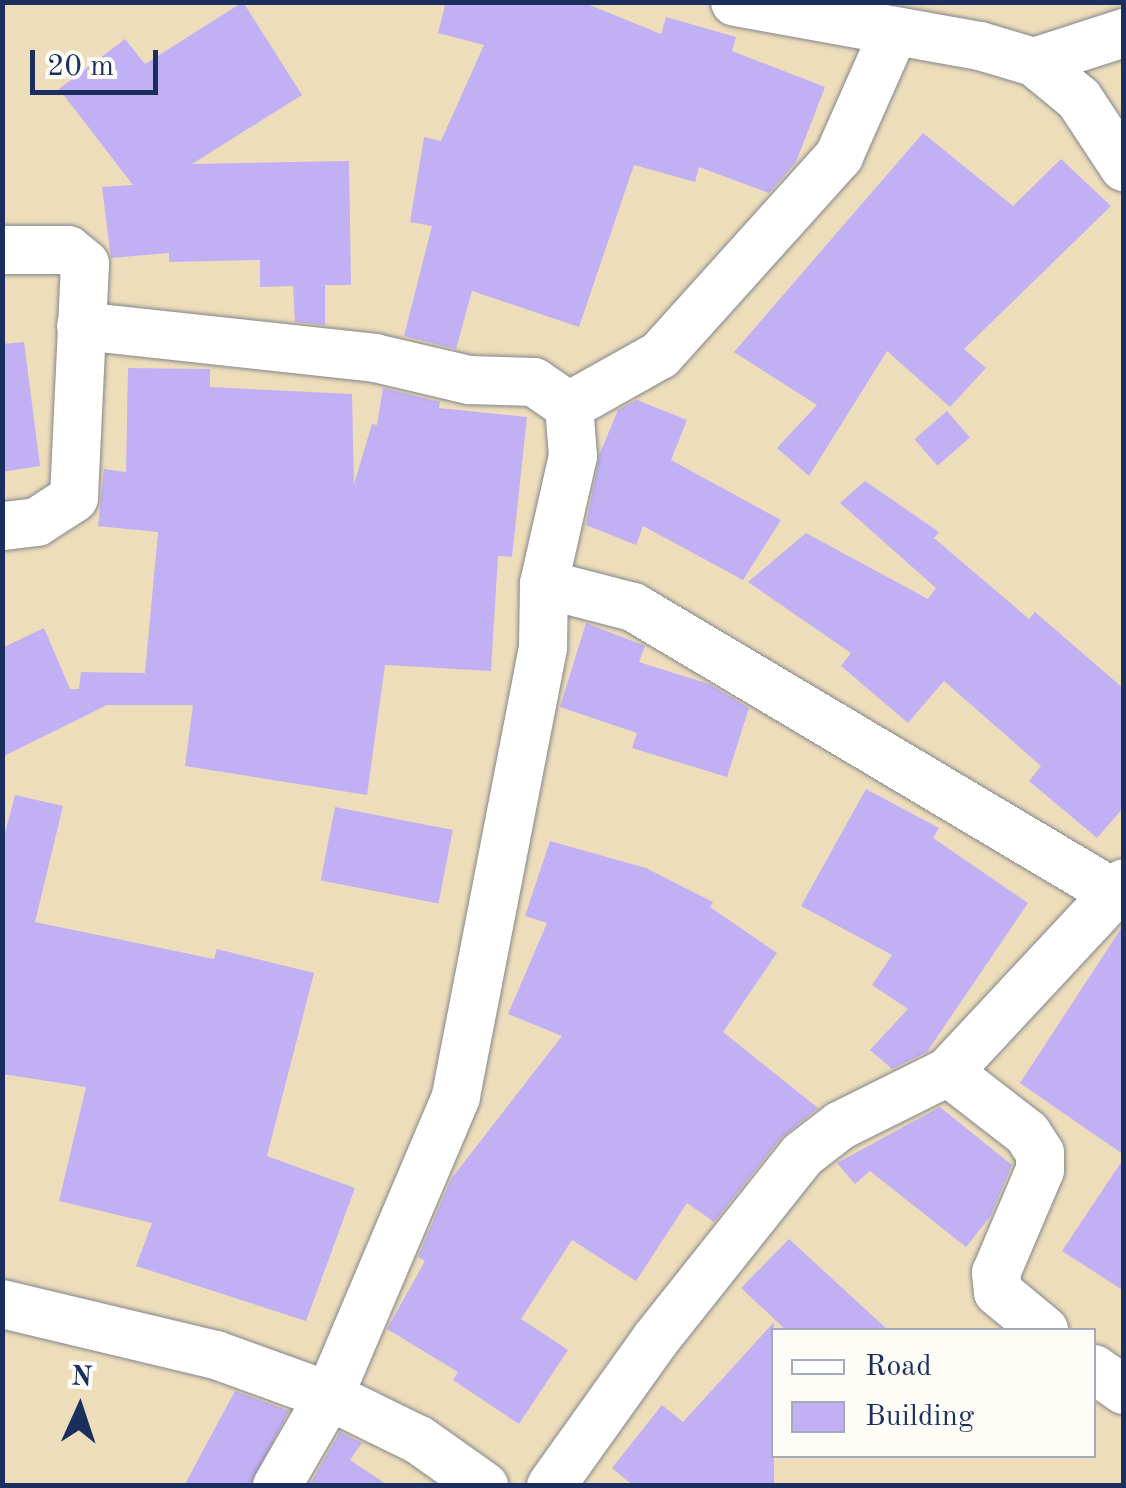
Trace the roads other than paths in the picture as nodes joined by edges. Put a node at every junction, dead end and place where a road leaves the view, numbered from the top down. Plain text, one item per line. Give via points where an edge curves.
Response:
1 (735, 2) edge
2 (894, 32) junction
3 (1124, 34) edge
4 (1034, 62) junction
5 (1124, 167) edge
6 (2, 250) edge
7 (81, 326) junction
8 (569, 406) junction
9 (2, 526) edge
10 (544, 584) junction
11 (1118, 888) edge
12 (948, 1072) junction
13 (2, 1304) edge
14 (1042, 1328) edge
15 (1096, 1370) edge
16 (1124, 1390) edge
17 (329, 1396) junction
18 (276, 1486) edge
19 (484, 1486) edge
20 (552, 1486) edge

1 - 2 street
2 - 4 street
2 - 8 street via 839,156 660,355
3 - 4 street
4 - 5 street via 1079,98
6 - 7 street via 47,247 77,255 84,264
7 - 8 street via 375,358 469,380 534,382
7 - 9 street via 74,498 37,522
8 - 10 street via 572,456
10 - 11 street via 633,607
10 - 17 street via 540,667 456,1098
11 - 12 street
12 - 14 street via 1026,1133 1040,1153 1040,1170 996,1273 998,1292
12 - 20 street via 841,1125 802,1155 654,1340
13 - 17 street via 216,1356
15 - 16 street
17 - 18 street
17 - 19 street via 418,1440

